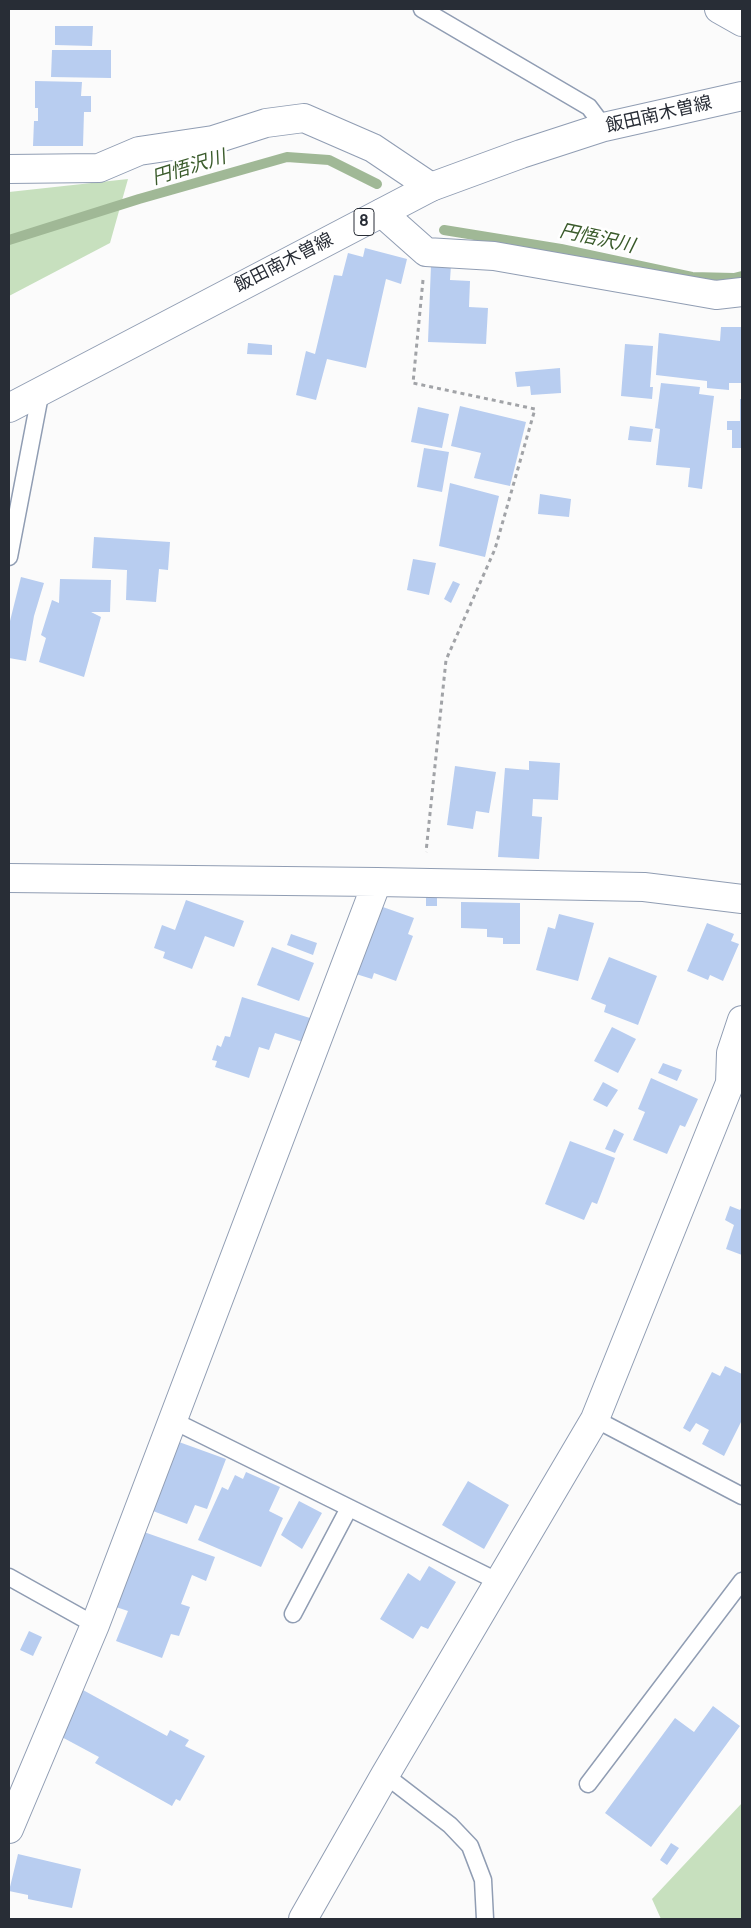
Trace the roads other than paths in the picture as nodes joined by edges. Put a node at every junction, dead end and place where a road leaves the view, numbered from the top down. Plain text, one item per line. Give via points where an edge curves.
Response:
1 (422, 9) edge
2 (719, 9) edge
3 (742, 22) edge
4 (742, 96) edge
5 (604, 127) junction
6 (9, 169) edge
7 (431, 186) junction
8 (382, 213) junction
9 (742, 292) edge
10 (41, 390) junction
11 (9, 408) edge
12 (9, 557) edge
13 (9, 878) edge
14 (377, 882) junction
15 (742, 899) edge
16 (742, 1020) edge
17 (595, 1419) junction
18 (172, 1420) junction
19 (742, 1496) edge
20 (349, 1508) junction
21 (9, 1577) edge
22 (742, 1581) edge
23 (499, 1582) junction
24 (293, 1614) dead end
25 (95, 1625) junction
26 (385, 1775) junction
27 (588, 1784) dead end
28 (9, 1829) edge
29 (303, 1919) edge
30 (485, 1919) edge

1 - 5 lane via 589,107
2 - 3 street
4 - 5 street, 飯田南木曽線 / 8
5 - 7 street, 飯田南木曽線 / 8
6 - 7 street via 100,168 139,151 214,140 266,122 304,118 373,148
7 - 8 street, 飯田南木曽線 / 8
8 - 9 street via 426,252 494,256 716,295
8 - 10 street, 飯田南木曽線 / 8
10 - 11 street, 飯田南木曽線 / 8
10 - 12 lane
13 - 14 street
14 - 15 street via 644,888
14 - 18 street
16 - 17 street via 730,1052 730,1083
17 - 19 lane
17 - 23 street
18 - 20 lane
18 - 25 street
20 - 23 lane
20 - 24 lane
21 - 25 lane
22 - 27 lane
23 - 26 street
25 - 28 street
26 - 29 street
26 - 30 lane via 450,1825 470,1846 482,1880

